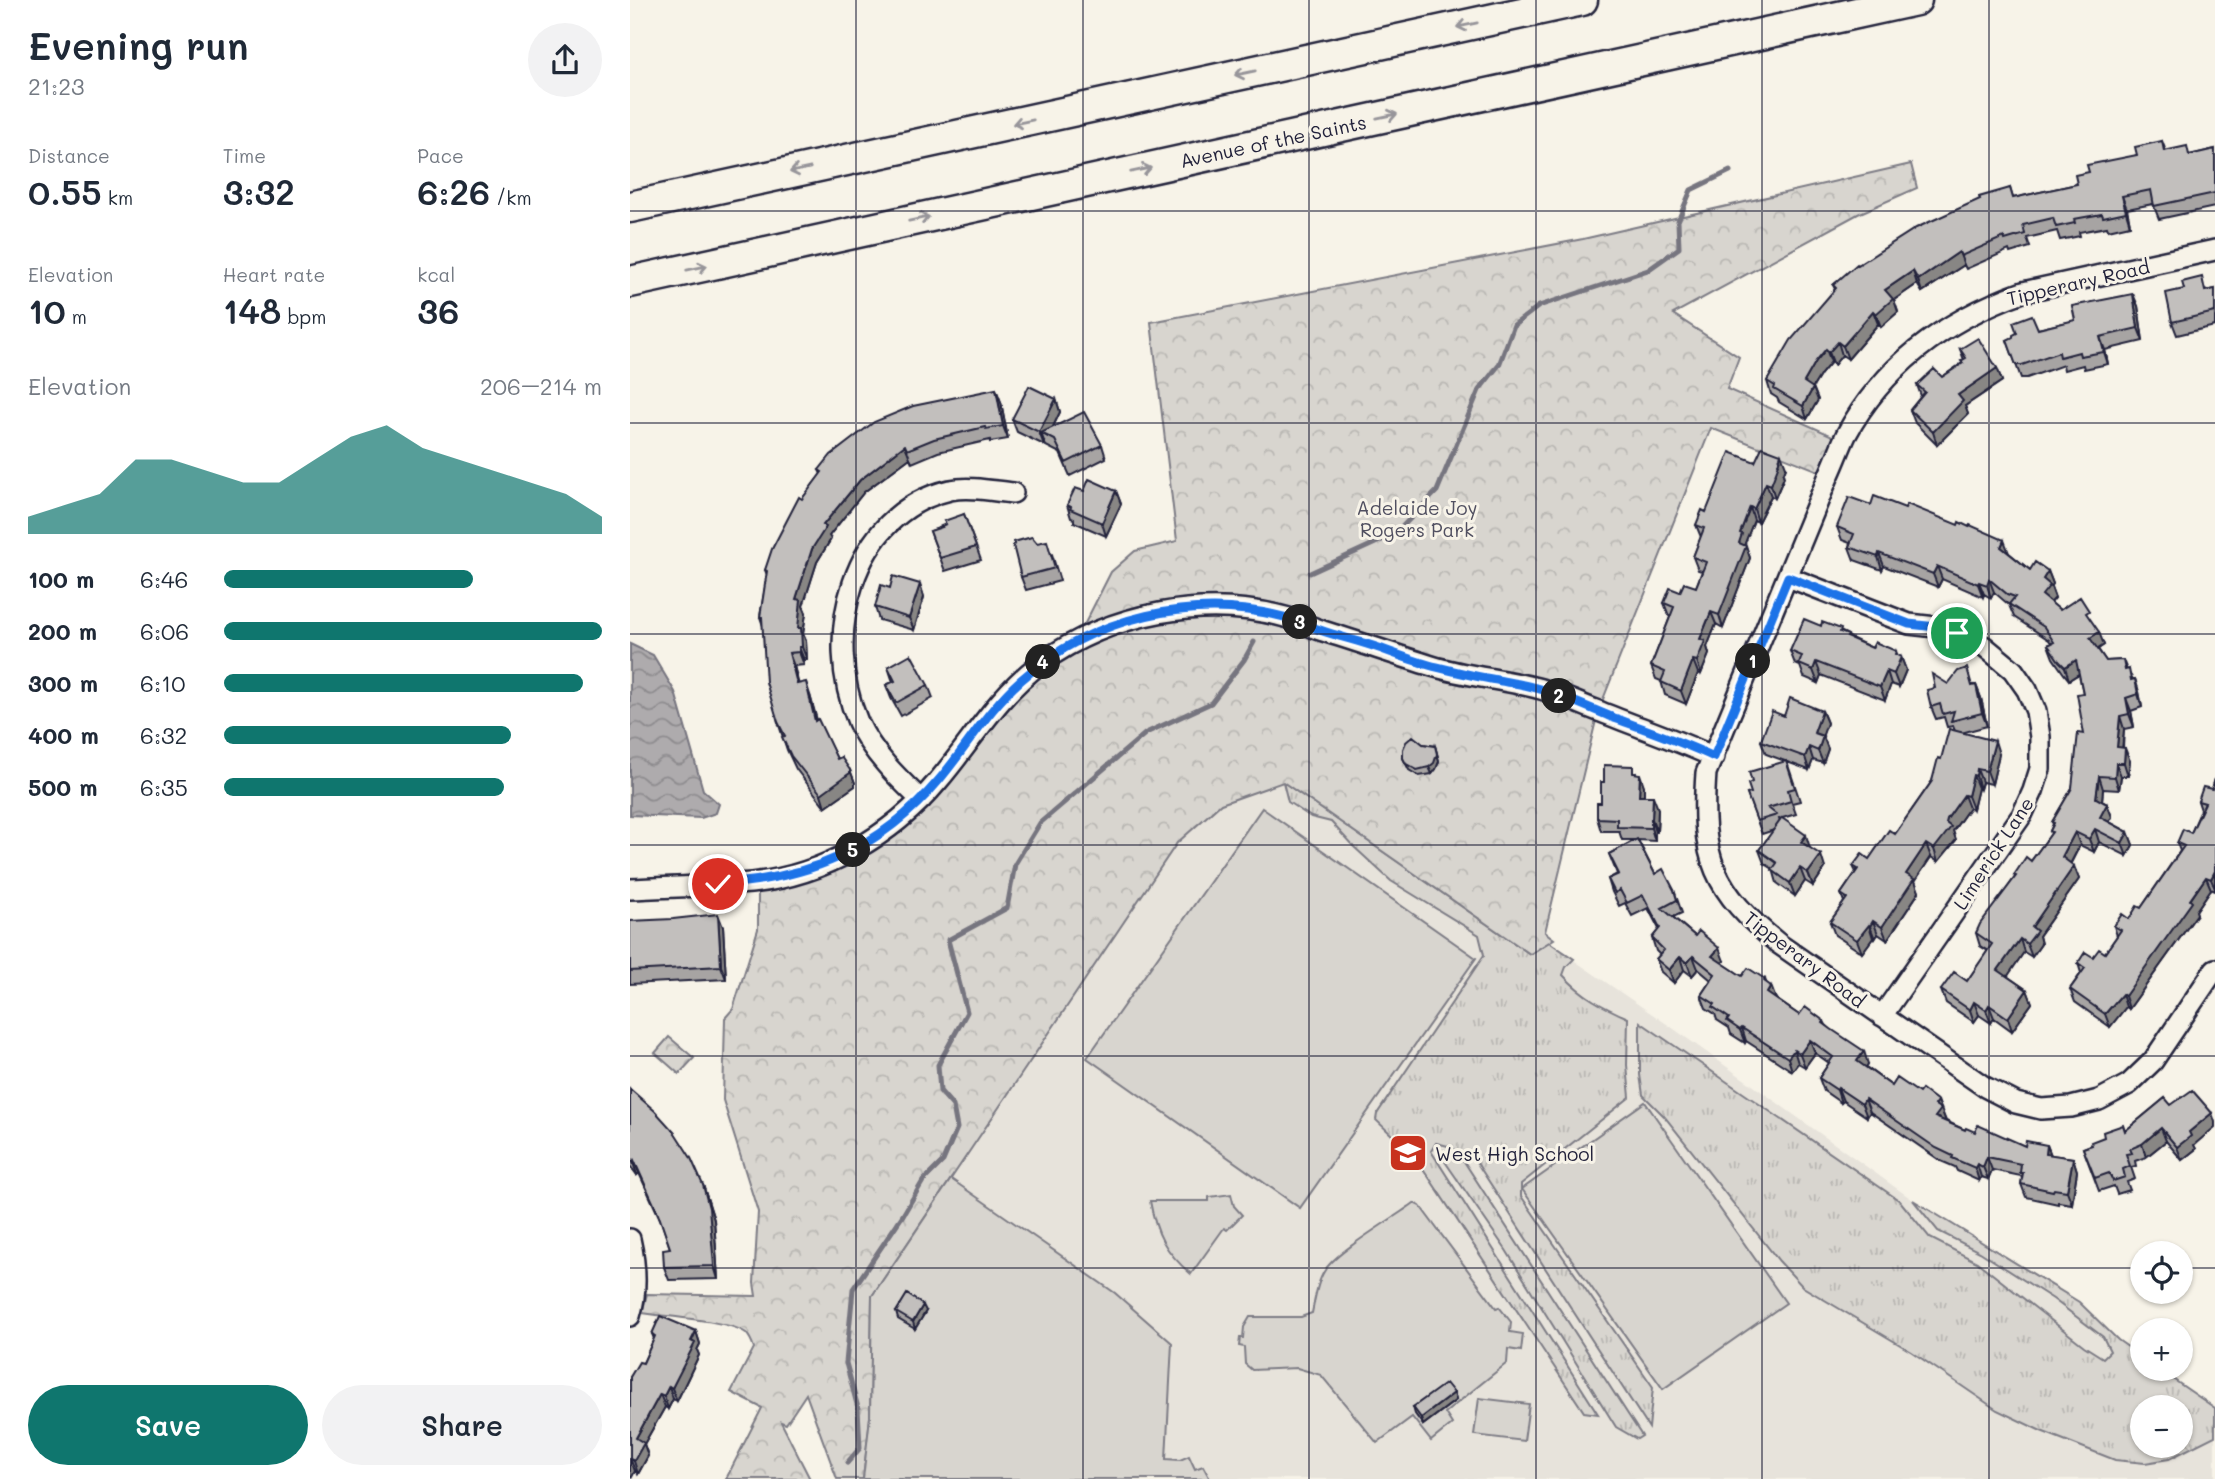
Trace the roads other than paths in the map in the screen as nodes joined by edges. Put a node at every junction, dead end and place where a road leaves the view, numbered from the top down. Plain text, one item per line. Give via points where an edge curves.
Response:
1 (1582, 0) edge
2 (1916, 0) edge
3 (630, 207) edge
4 (2215, 250) edge
5 (630, 282) edge
6 (1013, 493) dead end
7 (1788, 577) junction
8 (1714, 757) junction
9 (921, 800) junction
10 (630, 889) edge
11 (2212, 980) edge
12 (1882, 1016) junction
13 (630, 1238) edge
14 (630, 1316) edge

1 -> 3 highway
5 -> 2 highway, Avenue of the Saints
4 - 7 street, Tipperary Road via 2023,292 1966,315 1915,350 1886,379 1845,437
6 - 9 street via 964,488 911,506 877,538 851,588 842,638 848,694 871,745
7 - 8 street, Tipperary Road
7 - 12 street, Limerick Lane via 1909,624 1957,633 1984,646 2013,670 2036,711 2040,769 2022,815
8 - 9 street via 1535,687 1434,667 1289,618 1210,608 1171,611 1113,625 1043,662 992,709
8 - 12 street, Tipperary Road via 1706,773 1706,832 1711,858 1728,895 1751,922 1779,944
9 - 10 street via 862,846 791,875 752,883
11 - 12 street, Tipperary Road via 2153,1061 2129,1084 2099,1100 2071,1107 2041,1109 2015,1103
13 - 14 street via 636,1283

